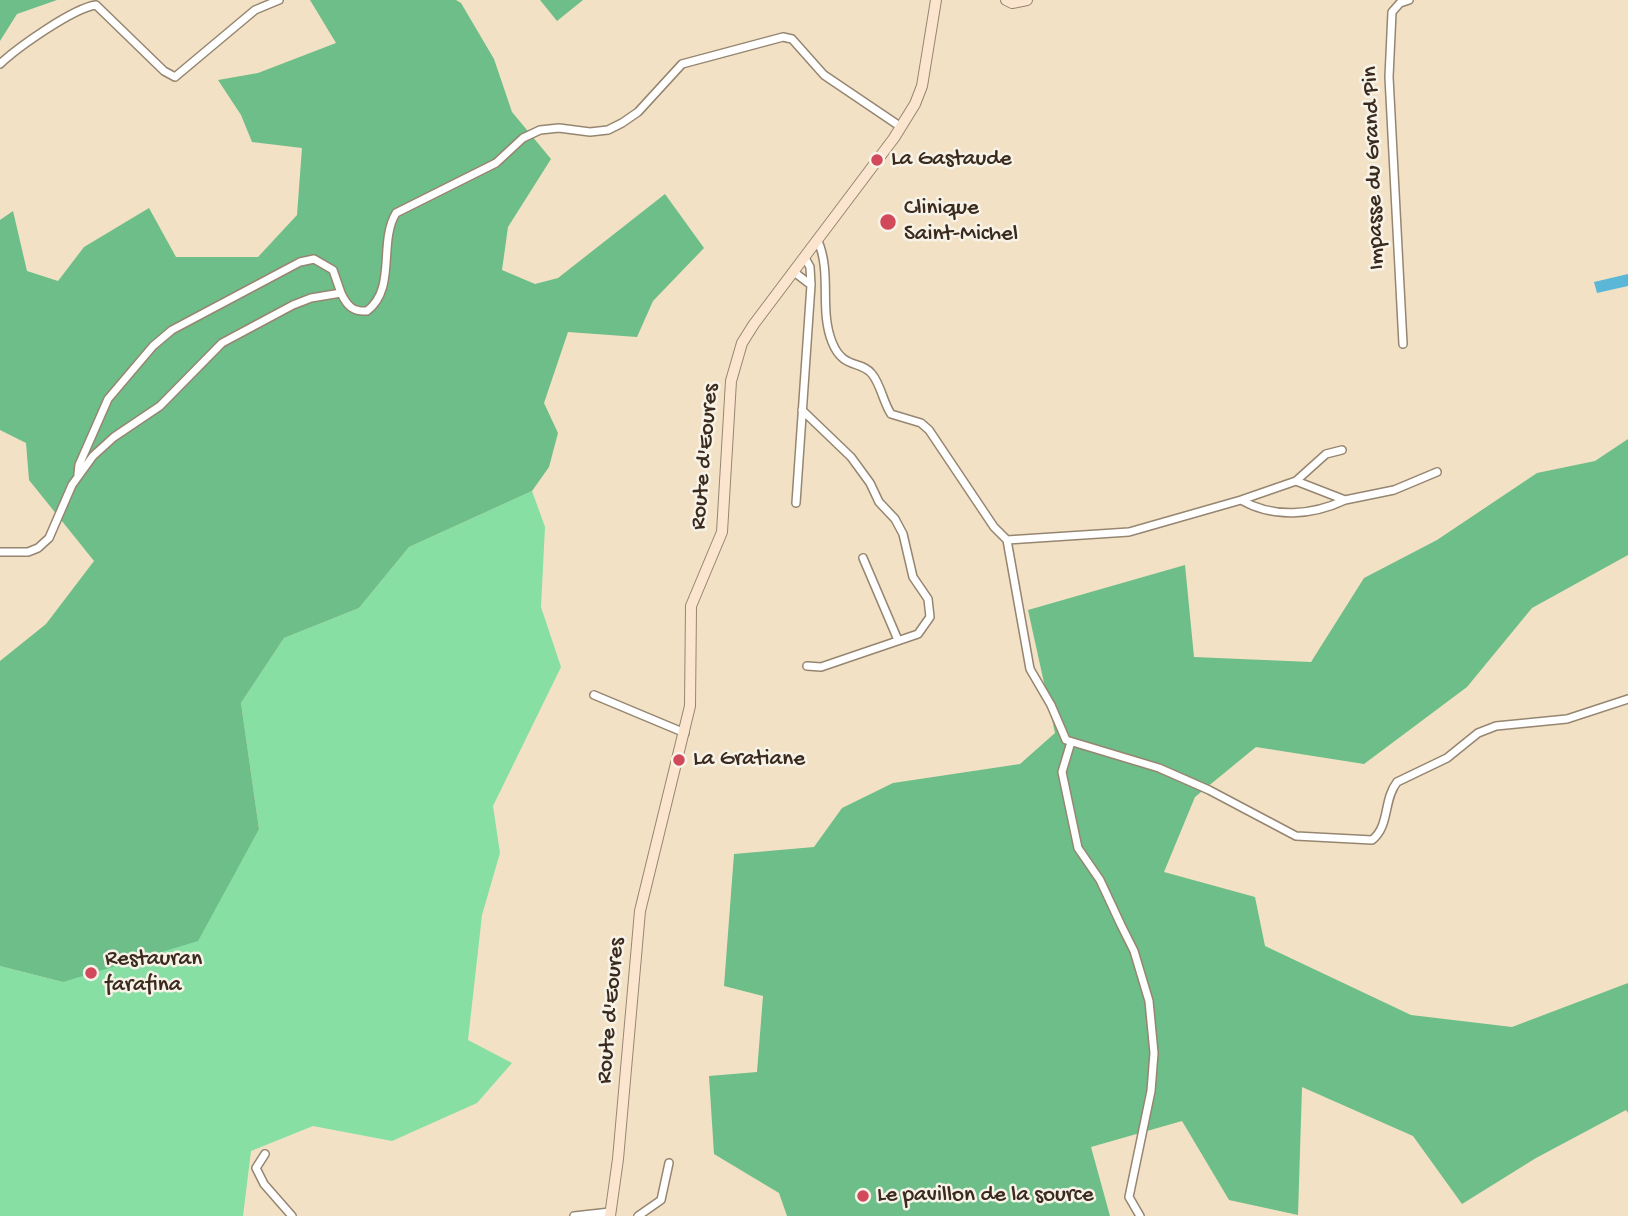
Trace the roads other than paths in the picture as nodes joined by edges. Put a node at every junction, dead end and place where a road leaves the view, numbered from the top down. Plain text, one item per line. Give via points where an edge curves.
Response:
1 (279, 0) edge
2 (936, 0) edge
3 (1006, 0) edge
4 (1027, 0) edge
5 (1409, 0) edge
6 (0, 64) edge
7 (901, 127) junction
8 (818, 241) junction
9 (804, 258) junction
10 (794, 272) junction
11 (811, 285) junction
12 (341, 293) junction
13 (1403, 344) dead end
14 (802, 411) junction
15 (1342, 450) dead end
16 (1437, 472) dead end
17 (78, 477) junction
18 (1296, 481) junction
19 (1241, 500) junction
20 (1345, 500) junction
21 (796, 503) dead end
22 (1007, 540) junction
23 (0, 552) edge
24 (863, 558) dead end
25 (898, 640) junction
26 (807, 666) dead end
27 (594, 695) dead end
28 (1628, 699) edge
29 (685, 733) junction
30 (1071, 742) junction
31 (265, 1154) dead end
32 (670, 1163) dead end
33 (610, 1214) edge
34 (292, 1216) edge
35 (574, 1216) edge
36 (638, 1216) edge
37 (1140, 1216) edge

1 - 6 street via 255,10 175,77 96,5 20,45
2 - 7 street, Route d'Eoures via 922,86
3 - 4 street
5 - 13 street, Impasse du Grand Pin via 1392,12 1389,77
7 - 8 street, Route d'Eoures
7 - 12 street via 824,75 792,39 771,37 682,64 638,112 608,130 540,130 523,138 496,163 407,205 393,218 381,295 375,305 357,312
8 - 9 street, Route d'Eoures
8 - 22 street via 826,260 825,309 831,341 840,358 875,377 891,414 929,430
9 - 10 street, Route d'Eoures
9 - 11 street via 810,267
10 - 11 street
10 - 29 street, Route d'Eoures via 754,324 735,362 722,532 691,606 690,706
11 - 14 street
12 - 17 street via 293,305 222,343 160,406 93,456
12 - 17 street via 333,270 314,259 300,262 172,330 108,399
14 - 21 street
14 - 25 street via 851,457 903,534 908,563 928,599 930,617 918,634
15 - 18 street via 1326,454
16 - 20 street via 1381,494
17 - 23 street via 43,543 28,552
18 - 19 street
18 - 20 street
19 - 20 street via 1256,508 1303,513 1323,511
19 - 22 street via 1129,532
22 - 30 street via 1030,669 1051,705 1061,735
24 - 25 street
25 - 26 street via 821,667
27 - 29 street
28 - 30 street via 1567,719 1496,726 1478,733 1447,758 1397,782 1387,804 1384,828 1372,840 1296,836 1159,768
29 - 33 street, Route d'Eoures via 640,911
30 - 37 street via 1062,772 1077,848 1100,880 1130,942 1149,1001 1154,1053 1151,1091 1129,1197
31 - 34 street via 256,1168
32 - 36 street via 661,1200
33 - 35 street

